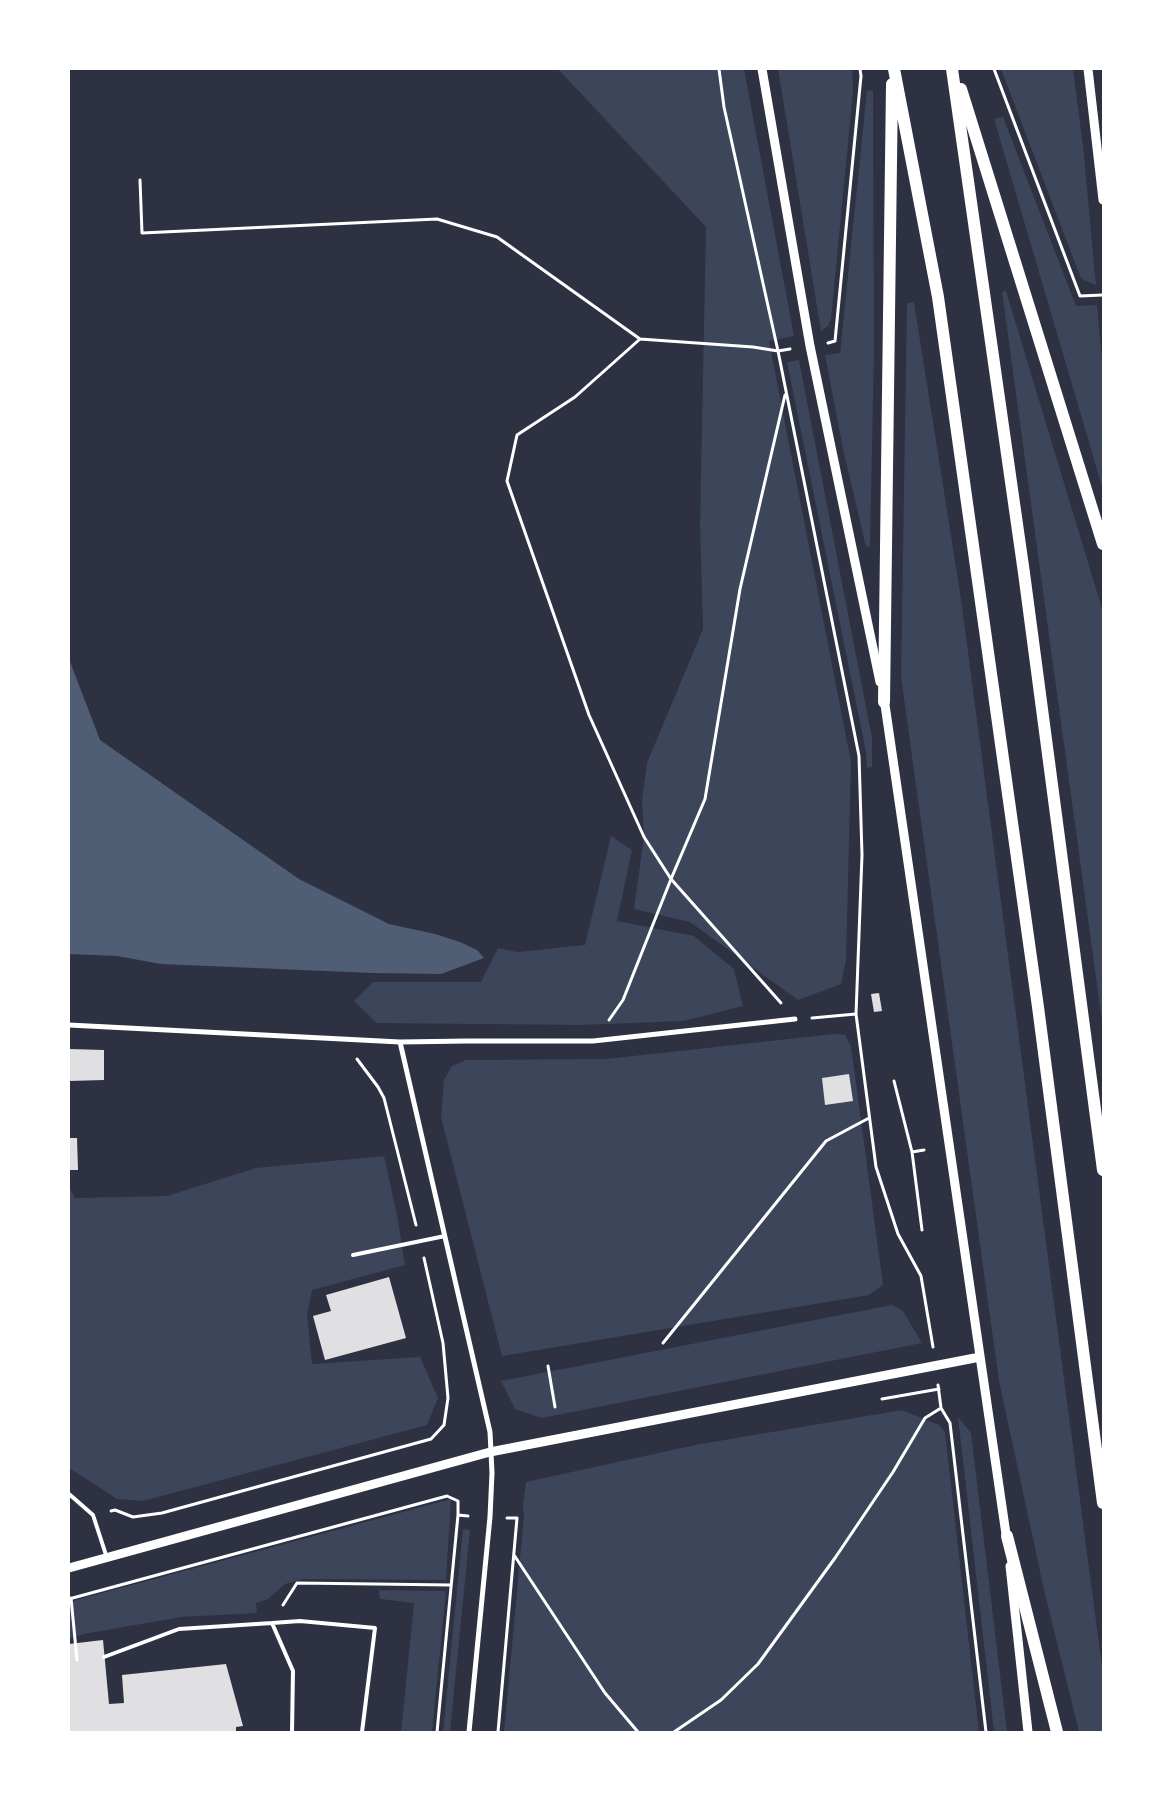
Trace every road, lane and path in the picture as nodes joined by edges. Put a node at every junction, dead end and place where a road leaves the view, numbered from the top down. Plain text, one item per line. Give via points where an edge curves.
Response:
1 (719, 69) edge
2 (762, 69) edge
3 (893, 69) edge
4 (953, 69) edge
5 (994, 69) edge
6 (1088, 69) edge
7 (140, 180) dead end
8 (1103, 200) edge
9 (1103, 295) edge
10 (640, 340) junction
11 (786, 392) dead end
12 (1103, 544) edge
13 (884, 702) junction
14 (859, 756) dead end
15 (671, 879) junction
16 (856, 1014) junction
17 (795, 1019) junction
18 (607, 1024) dead end
19 (69, 1025) edge
20 (400, 1042) junction
21 (349, 1057) dead end
22 (894, 1081) dead end
23 (868, 1118) junction
24 (924, 1150) dead end
25 (912, 1152) junction
26 (1103, 1170) edge
27 (922, 1230) dead end
28 (445, 1236) junction
29 (420, 1242) junction
30 (353, 1255) dead end
31 (663, 1343) dead end
32 (980, 1357) junction
33 (936, 1365) junction
34 (548, 1366) dead end
35 (555, 1408) dead end
36 (941, 1408) junction
37 (490, 1452) junction
38 (69, 1494) edge
39 (1103, 1503) edge
40 (93, 1515) junction
41 (458, 1515) junction
42 (468, 1516) dead end
43 (517, 1518) dead end
44 (1007, 1536) junction
45 (514, 1555) junction
46 (107, 1558) junction
47 (69, 1568) edge
48 (451, 1585) junction
49 (70, 1598) edge
50 (272, 1623) junction
51 (104, 1657) dead end
52 (77, 1660) dead end
53 (292, 1732) edge
54 (362, 1732) edge
55 (438, 1732) edge
56 (469, 1732) edge
57 (498, 1732) edge
58 (638, 1732) edge
59 (674, 1732) edge
60 (986, 1732) edge
61 (1028, 1732) edge
62 (1057, 1732) edge

1 - 10 path via 724,107 778,351
2 - 13 street via 810,346
3 - 13 main road
3 - 39 main road via 938,297 1038,1006
4 - 12 main road
4 - 26 main road
5 - 9 path via 1080,296
6 - 8 street
7 - 10 path via 142,233 437,219 497,238
10 - 15 path via 575,397 517,435 507,481 589,715 644,837
11 - 15 path via 740,589 705,799
13 - 32 street
14 - 16 path via 862,855
15 - 17 path
15 - 18 path via 623,1000
16 - 17 path
16 - 23 path
17 - 20 street via 593,1041
19 - 20 street
20 - 28 street
21 - 29 path via 357,1059 384,1098
22 - 25 path
23 - 31 path via 826,1141
23 - 33 path via 876,1167 898,1234 921,1276
24 - 25 path
25 - 27 path
28 - 29 lane
28 - 37 street via 490,1432
29 - 30 lane
29 - 40 path via 443,1343 448,1398 444,1425 431,1439 162,1513 133,1517 115,1510
32 - 33 street
32 - 44 street
33 - 36 path
33 - 37 street
34 - 35 path
36 - 59 path via 925,1418 835,1558 758,1664 721,1700
36 - 60 path via 950,1422
37 - 46 street
37 - 56 street via 490,1517
38 - 40 lane
40 - 46 lane
41 - 42 path
41 - 48 path
41 - 49 path via 458,1502 447,1496
43 - 45 path
44 - 61 street
44 - 62 main road
45 - 57 path
45 - 58 path via 605,1693
46 - 47 street
48 - 50 path via 297,1584
48 - 55 path
49 - 52 path
50 - 51 lane via 179,1629
50 - 53 lane via 294,1671
50 - 54 lane via 300,1621 375,1628

